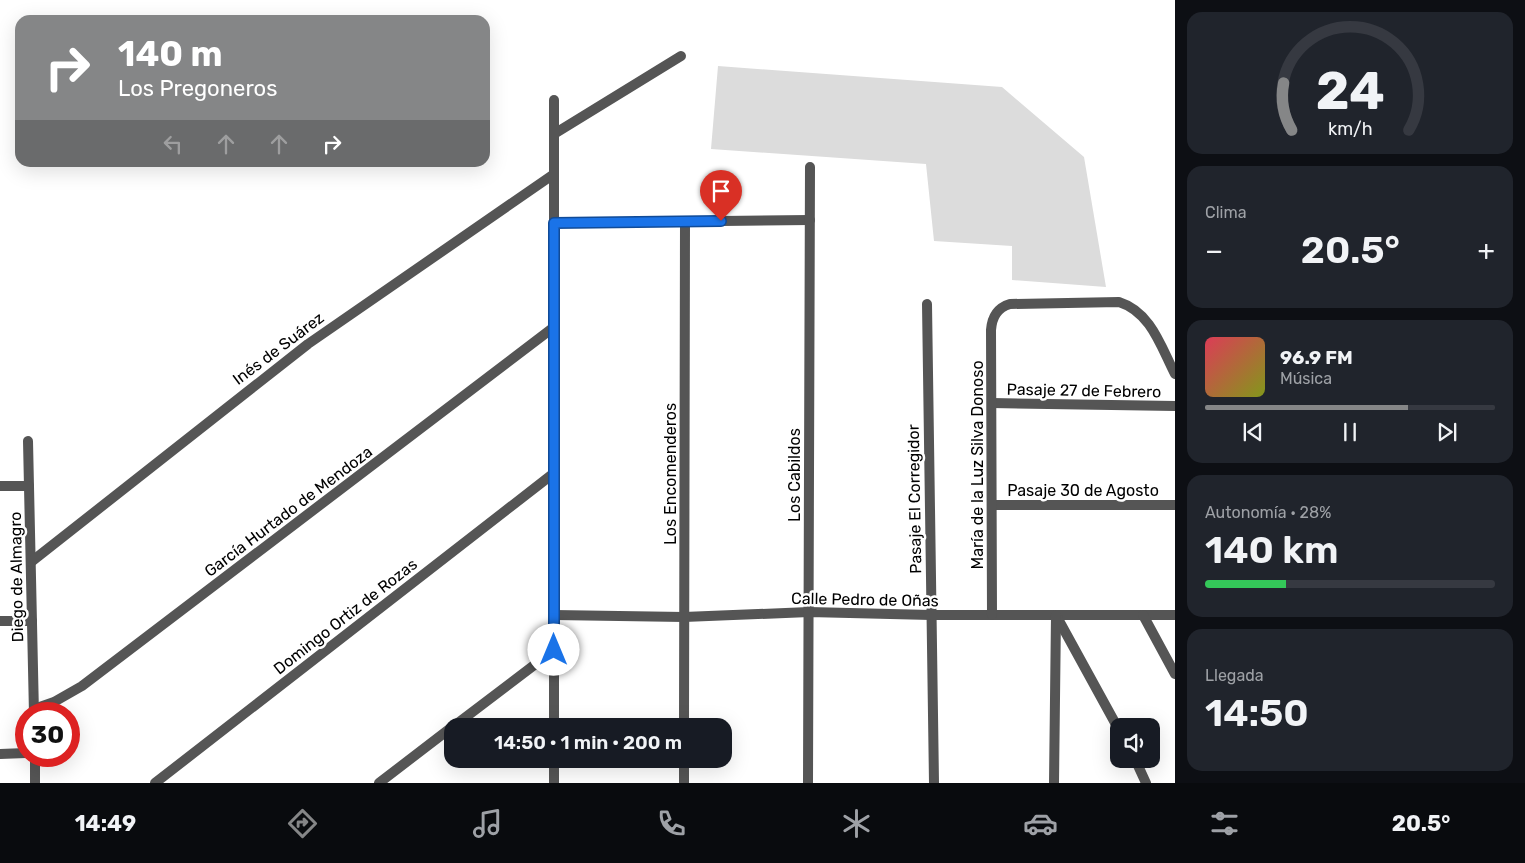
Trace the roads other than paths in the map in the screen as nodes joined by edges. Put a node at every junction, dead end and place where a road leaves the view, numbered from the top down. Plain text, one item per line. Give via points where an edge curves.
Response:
1 (681, 56) dead end
2 (554, 100) dead end
3 (554, 134) junction
4 (810, 167) dead end
5 (554, 174) junction
6 (810, 220) junction
7 (685, 222) junction
8 (554, 223) junction
9 (927, 304) dead end
10 (554, 327) junction
11 (1175, 374) edge
12 (992, 403) junction
13 (1175, 406) edge
14 (28, 441) dead end
15 (554, 472) junction
16 (0, 486) edge
17 (29, 486) junction
18 (1175, 505) edge
19 (992, 506) junction
20 (31, 562) junction
21 (809, 612) junction
22 (992, 614) junction
23 (554, 615) junction
24 (931, 615) junction
25 (1056, 615) junction
26 (1143, 615) junction
27 (1175, 615) edge
28 (684, 617) junction
29 (0, 621) edge
30 (32, 621) junction
31 (554, 650) junction
32 (1175, 674) edge
33 (34, 702) edge
34 (54, 702) edge
35 (465, 718) edge
36 (554, 718) edge
37 (684, 718) edge
38 (1112, 718) edge
39 (444, 734) edge
40 (15, 753) edge
41 (0, 754) edge
42 (35, 767) edge
43 (554, 768) edge
44 (684, 768) edge
45 (1139, 768) edge
46 (35, 783) edge
47 (155, 783) edge
48 (379, 783) edge
49 (554, 783) edge
50 (684, 783) edge
51 (808, 783) edge
52 (934, 783) edge
53 (1054, 783) edge
54 (1146, 783) edge

1 - 3 street
2 - 3 street
3 - 5 street
4 - 6 street, Los Cabildos
5 - 8 street
5 - 20 street, Inés de Suárez via 308,344
6 - 7 street
6 - 21 street, Los Cabildos
7 - 8 street
7 - 28 street, Los Encomenderos
8 - 10 street
9 - 24 street, Pasaje El Corregidor
10 - 15 street
10 - 34 street, García Hurtado de Mendoza via 82,686
11 - 12 street, María de la Luz Silva Donoso via 1151,328 1136,309 1118,302 1010,304 999,309 991,330
12 - 13 street, Pasaje 27 de Febrero
12 - 19 street, María de la Luz Silva Donoso
14 - 17 street, Diego de Almagro
15 - 23 street
15 - 47 street, Domingo Ortiz de Rozas
16 - 17 street
17 - 20 street, Diego de Almagro
18 - 19 street, Pasaje 30 de Agosto
19 - 22 street, María de la Luz Silva Donoso
20 - 30 street, Diego de Almagro
21 - 24 street, Calle Pedro de Oñas
21 - 28 street, Calle Pedro de Oñas
21 - 51 street, Los Cabildos
22 - 24 street, Calle Pedro de Oñas
22 - 25 street, Calle Pedro de Oñas
23 - 28 street, Calle Pedro de Oñas
23 - 31 street
24 - 52 street, Pasaje El Corregidor
25 - 26 street, Calle Pedro de Oñas
25 - 38 street
25 - 53 street
26 - 27 street, Calle Pedro de Oñas
26 - 32 street
28 - 37 street, Los Encomenderos
29 - 30 street
30 - 33 street, Diego de Almagro
31 - 35 street
31 - 36 street
39 - 48 street
40 - 41 street
42 - 46 street
43 - 49 street
44 - 50 street
45 - 54 street

